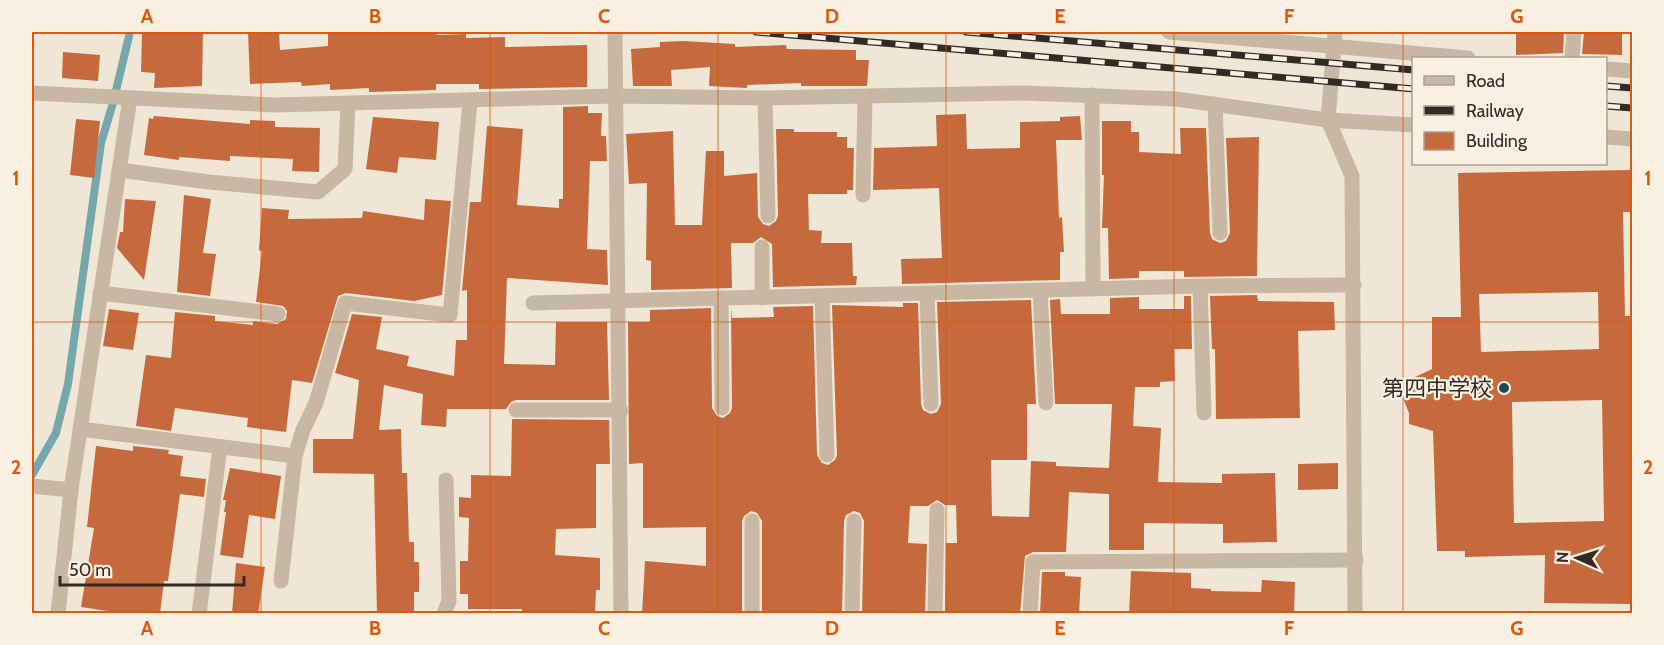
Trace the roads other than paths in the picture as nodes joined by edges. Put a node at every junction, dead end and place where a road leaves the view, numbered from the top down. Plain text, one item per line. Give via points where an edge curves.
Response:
1 (615, 32) edge
2 (1169, 32) edge
3 (1335, 32) edge
4 (1574, 32) edge
5 (1334, 47) junction
6 (1456, 57) edge
7 (1572, 57) edge
8 (1607, 69) edge
9 (1632, 70) edge
10 (32, 93) edge
11 (1092, 94) junction
12 (615, 96) junction
13 (125, 97) junction
14 (866, 97) junction
15 (765, 98) junction
16 (470, 102) junction
17 (348, 104) junction
18 (1215, 104) junction
19 (1328, 120) junction
20 (1412, 125) edge
21 (1607, 137) edge
22 (1632, 140) edge
23 (119, 170) junction
24 (863, 195) dead end
25 (768, 216) dead end
26 (1220, 233) dead end
27 (762, 247) dead end
28 (1354, 285) junction
29 (1200, 286) junction
30 (1093, 289) junction
31 (1040, 291) junction
32 (100, 292) junction
33 (927, 294) junction
34 (822, 297) junction
35 (762, 298) junction
36 (721, 299) junction
37 (616, 302) junction
38 (533, 303) dead end
39 (278, 314) dead end
40 (1046, 403) dead end
41 (931, 404) dead end
42 (722, 408) dead end
43 (516, 410) dead end
44 (621, 410) junction
45 (1204, 413) dead end
46 (80, 429) junction
47 (219, 447) junction
48 (828, 455) dead end
49 (295, 456) junction
50 (446, 480) dead end
51 (32, 486) edge
52 (71, 490) junction
53 (937, 510) dead end
54 (752, 521) dead end
55 (854, 521) dead end
56 (1356, 560) junction
57 (281, 581) dead end
58 (58, 614) edge
59 (199, 614) edge
60 (444, 614) edge
61 (621, 614) edge
62 (752, 614) edge
63 (852, 614) edge
64 (935, 614) edge
65 (1030, 614) edge
66 (1356, 614) edge

1 - 12 street
2 - 5 street
3 - 5 street
4 - 7 street
5 - 6 street
5 - 19 street
8 - 9 street
10 - 13 street
11 - 14 street
11 - 18 street
11 - 30 street
12 - 15 street
12 - 16 street
12 - 37 street
13 - 17 street via 275,105
13 - 23 street
14 - 15 street
14 - 24 street
15 - 25 street
16 - 17 street
16 - 49 street via 450,315 345,303 316,403
17 - 23 street via 345,169 318,192
18 - 19 street
18 - 26 street
19 - 20 street
19 - 28 street via 1352,176
21 - 22 street
23 - 32 street
27 - 35 street
28 - 29 street
28 - 56 street
29 - 30 street
29 - 45 street
30 - 31 street
31 - 33 street
31 - 40 street
32 - 39 street
32 - 46 street
33 - 34 street
33 - 41 street
34 - 35 street
34 - 48 street
35 - 36 street
36 - 37 street
36 - 42 street
37 - 38 street
37 - 44 street
43 - 44 street
44 - 61 street
46 - 47 street
46 - 52 street
47 - 49 street
47 - 59 street
49 - 57 street
50 - 60 street via 449,601
51 - 52 street
52 - 58 street
53 - 64 street
54 - 62 street
55 - 63 street
56 - 65 street via 1033,562
56 - 66 street

